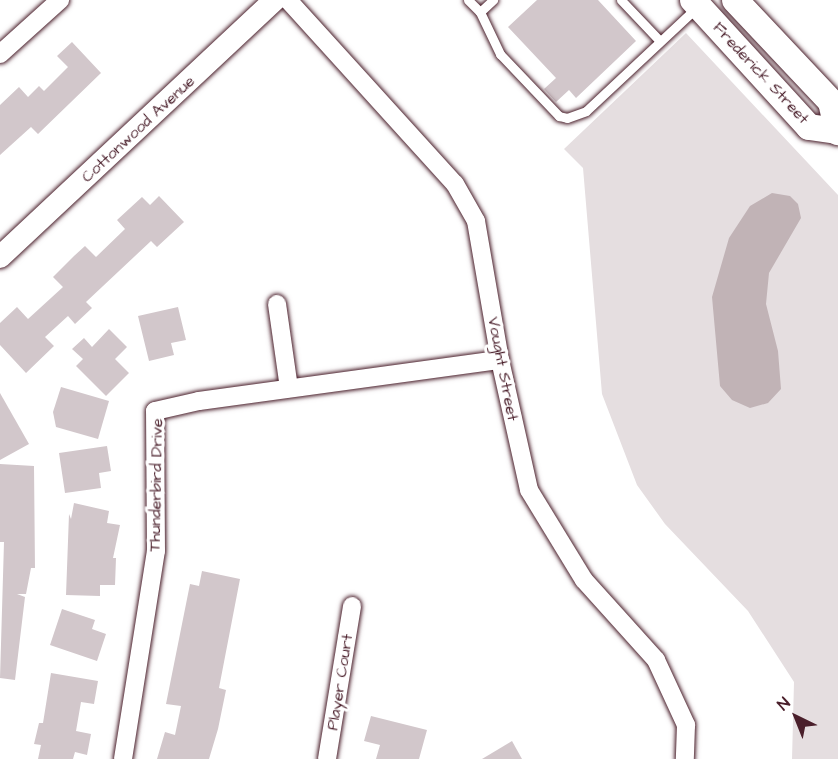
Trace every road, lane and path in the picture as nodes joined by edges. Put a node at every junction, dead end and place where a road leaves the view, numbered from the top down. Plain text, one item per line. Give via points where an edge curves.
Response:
1 (60, 0) edge
2 (275, 0) edge
3 (288, 0) edge
4 (468, 0) edge
5 (493, 0) edge
6 (621, 0) edge
7 (735, 0) edge
8 (696, 3) edge
9 (480, 12) junction
10 (659, 40) junction
11 (0, 54) edge
12 (794, 63) junction
13 (838, 131) edge
14 (0, 257) edge
15 (277, 304) dead end
16 (500, 360) junction
17 (289, 388) junction
18 (352, 606) dead end
19 (123, 759) edge
20 (327, 759) edge
21 (685, 759) edge

1 - 11 street
2 - 14 street, Cottonwood Avenue
3 - 16 street, Vought Street via 456,184 476,221
4 - 9 lane
5 - 9 lane
6 - 10 lane
7 - 12 main road, Frederick Street
8 - 10 lane
8 - 12 main road via 712,3 771,57
8 - 13 main road, Frederick Street via 809,126
9 - 10 lane via 500,54 559,116 567,118 586,111
12 - 13 main road, Frederick Street via 831,102
15 - 17 street
16 - 17 street, Thunderbird Drive
16 - 21 street, Vought Street via 529,490 584,580 656,660 686,725
17 - 19 street, Thunderbird Drive via 155,411 156,551
18 - 20 street, Player Court

